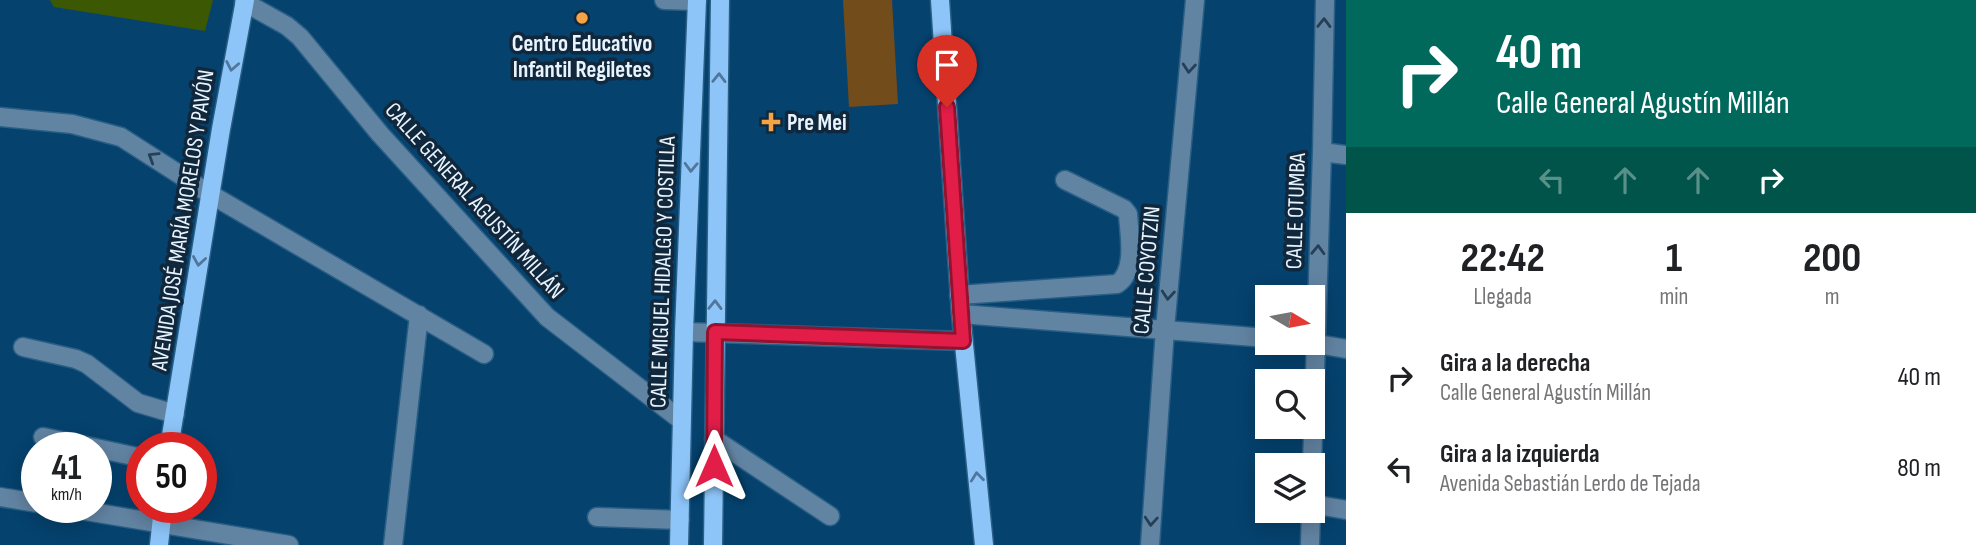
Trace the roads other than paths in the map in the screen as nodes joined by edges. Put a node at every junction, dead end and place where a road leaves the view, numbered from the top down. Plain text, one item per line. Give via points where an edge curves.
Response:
1 (664, 0) edge
2 (697, 0) edge
3 (720, 0) edge
4 (940, 0) edge
5 (1195, 0) edge
6 (1325, 0) edge
7 (245, 1) edge
8 (0, 117) edge
9 (1322, 152) junction
10 (1346, 155) edge
11 (1065, 180) dead end
12 (210, 194) junction
13 (1316, 285) edge
14 (959, 295) junction
15 (961, 314) junction
16 (419, 315) junction
17 (1165, 329) junction
18 (684, 332) junction
19 (715, 332) junction
20 (1255, 337) edge
21 (963, 341) junction
22 (1325, 345) edge
23 (23, 347) dead end
24 (1346, 349) edge
25 (484, 354) dead end
26 (1314, 355) edge
27 (175, 414) junction
28 (681, 420) junction
29 (172, 432) edge
30 (714, 439) junction
31 (1312, 453) edge
32 (0, 497) edge
33 (21, 500) edge
34 (1325, 506) edge
35 (1346, 510) edge
36 (830, 516) dead end
37 (597, 517) dead end
38 (680, 520) junction
39 (161, 523) edge
40 (196, 523) edge
41 (1311, 523) edge
42 (159, 545) edge
43 (289, 545) edge
44 (393, 545) edge
45 (679, 545) edge
46 (713, 545) edge
47 (984, 545) edge
48 (1150, 545) edge
49 (1310, 545) edge

1 - 2 street
2 -> 18 main road, CALLE MIGUEL HIDALGO Y COSTILLA
19 -> 3 main road
4 - 14 main road
5 -> 17 street, CALLE COYOTZIN
9 -> 6 street, CALLE OTUMBA
7 -> 12 main road, AVENIDA JOSÉ MARÍA MORELOS Y PAVÓN
7 - 28 street, CALLE GENERAL AGUSTÍN MILLÁN via 300,37 380,134 547,317
12 -> 8 street via 121,137 72,124
9 - 10 street
13 -> 9 street, CALLE OTUMBA
11 - 14 street via 1128,214 1130,260 1124,280
12 - 16 street
12 -> 27 main road, AVENIDA JOSÉ MARÍA MORELOS Y PAVÓN
14 - 15 main road
15 - 17 street
15 - 21 main road
16 - 25 street
16 - 44 street
17 - 20 street
17 -> 48 street, CALLE COYOTZIN
18 - 19 street
18 - 28 main road, CALLE MIGUEL HIDALGO Y COSTILLA
19 - 21 street
19 - 30 main road
47 -> 21 main road
22 - 24 street
23 - 27 street via 76,359 138,403
26 - 31 street, CALLE OTUMBA
27 - 29 main road, AVENIDA JOSÉ MARÍA MORELOS Y PAVÓN
28 - 38 main road, CALLE MIGUEL HIDALGO Y COSTILLA
30 - 36 street
30 - 46 main road
32 - 33 street
34 - 35 street
37 - 38 street
38 - 45 main road, CALLE MIGUEL HIDALGO Y COSTILLA
39 - 42 main road
40 - 43 street
41 - 49 street

